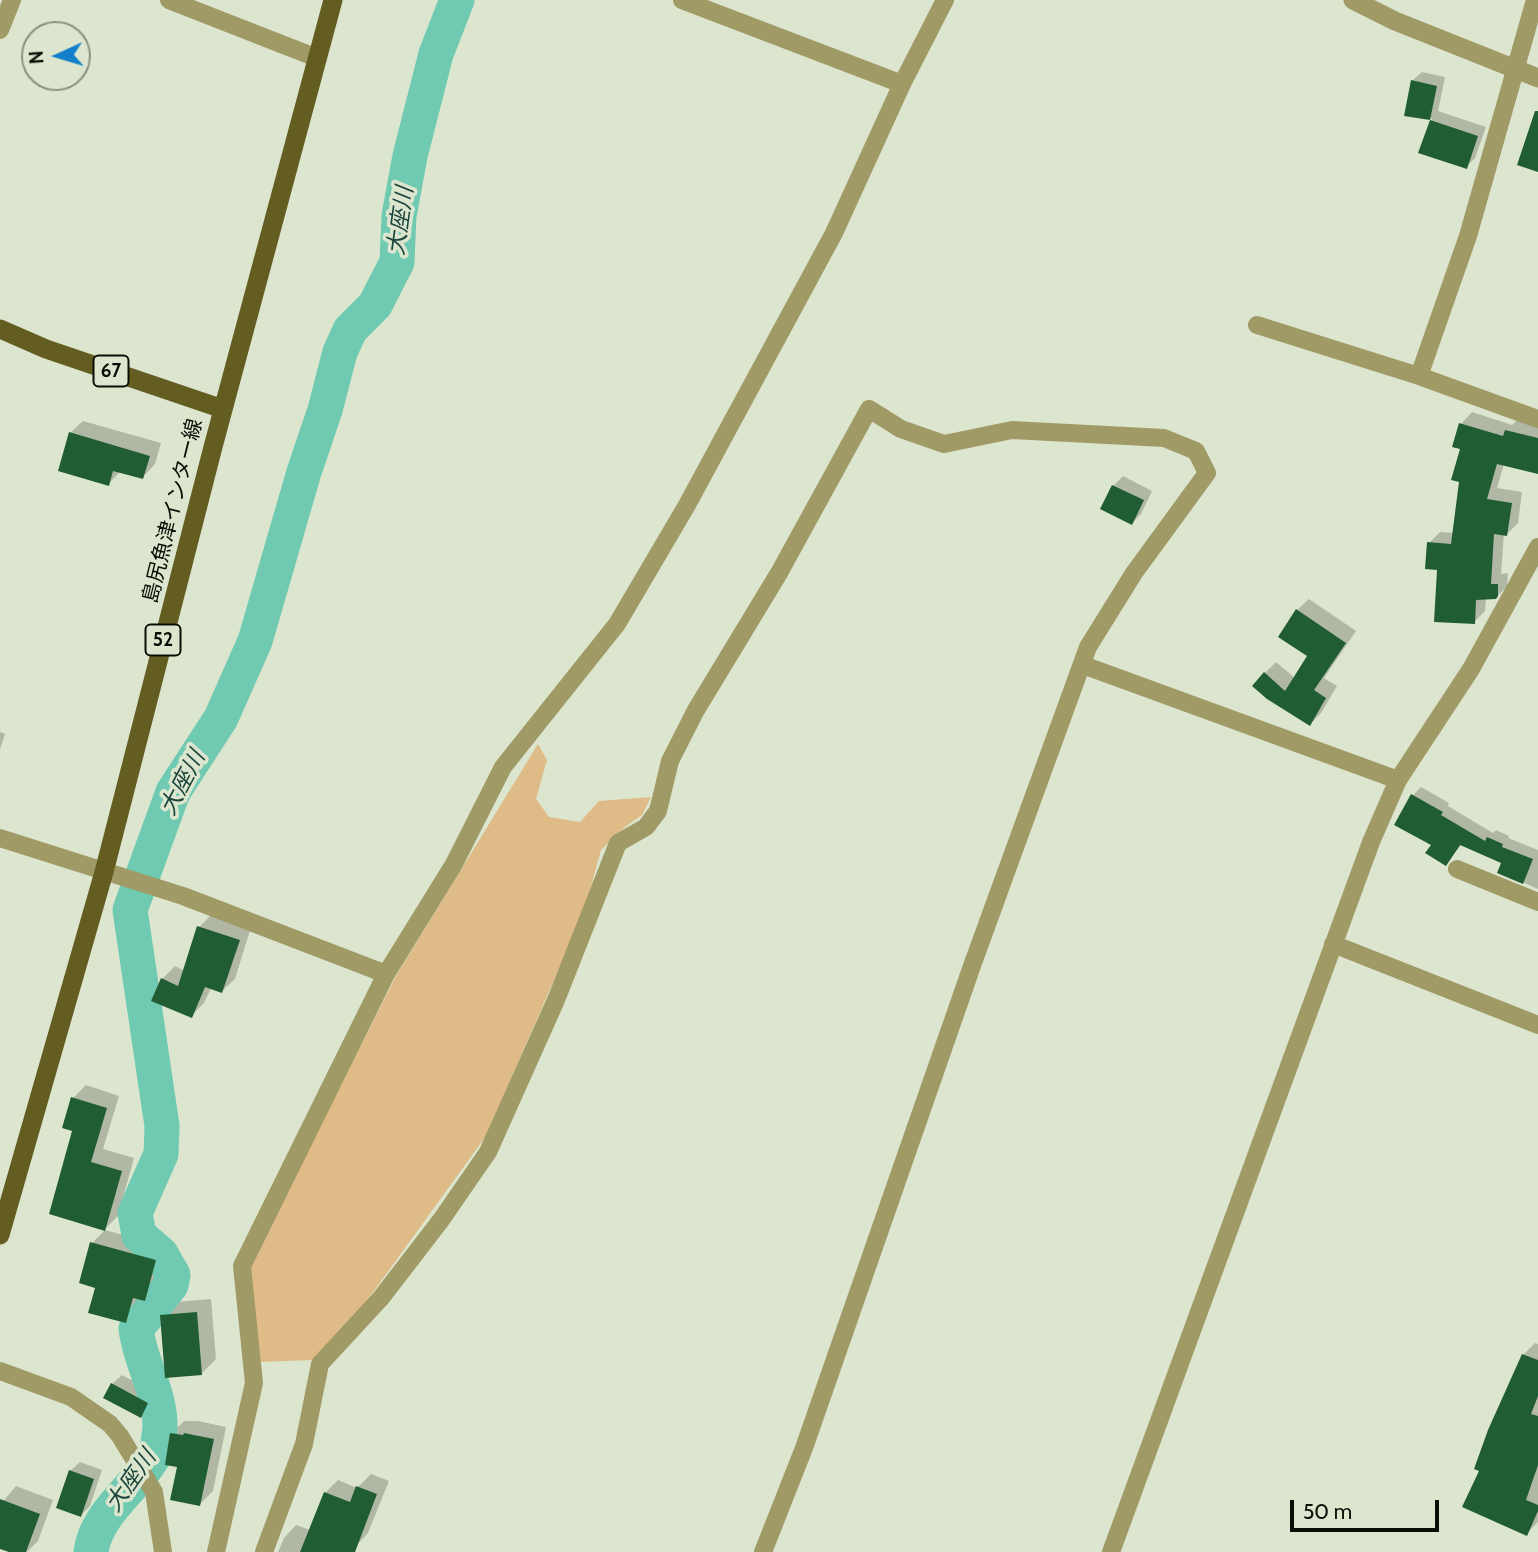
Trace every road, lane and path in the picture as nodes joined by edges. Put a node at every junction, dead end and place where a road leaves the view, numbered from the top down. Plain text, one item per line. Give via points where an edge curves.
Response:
1 (12, 0) edge
2 (169, 0) edge
3 (333, 0) edge
4 (682, 0) edge
5 (946, 0) edge
6 (1353, 0) edge
7 (1535, 0) edge
8 (0, 30) edge
9 (317, 58) junction
10 (1516, 70) junction
11 (1538, 78) edge
12 (902, 84) junction
13 (1258, 325) dead end
14 (0, 329) edge
15 (1419, 376) junction
16 (223, 409) junction
17 (1538, 419) edge
18 (1538, 547) edge
19 (1083, 666) junction
20 (1398, 780) junction
21 (0, 838) edge
22 (1457, 869) dead end
23 (104, 872) junction
24 (1538, 902) edge
25 (1333, 944) junction
26 (386, 974) junction
27 (1538, 1025) edge
28 (0, 1235) edge
29 (0, 1371) edge
30 (163, 1552) edge
31 (216, 1552) edge
32 (264, 1552) edge
33 (763, 1552) edge
34 (1111, 1552) edge

1 - 8 street
2 - 9 street
3 - 9 main road, 島尻魚津インター線 / 52
4 - 12 street
5 - 12 street
6 - 10 street
7 - 10 street
9 - 16 main road, 島尻魚津インター線 / 52
10 - 11 street
10 - 15 street via 1468,236
12 - 26 street via 834,233 688,505 617,624 503,767 454,864
13 - 15 street
14 - 16 main road, 67
15 - 17 street
16 - 23 main road, 島尻魚津インター線 / 52
18 - 20 street via 1471,669
19 - 20 street
19 - 32 street via 1088,648 1134,573 1207,473 1196,452 1164,439 1012,430 944,444 901,429 869,409 779,573 695,710 670,761 658,811 646,827 618,844 556,1000 488,1152 381,1298 320,1364 304,1444
19 - 33 street
20 - 25 street
21 - 23 street
22 - 24 street
23 - 26 street via 183,896
23 - 28 main road, 島尻魚津インター線 / 52
25 - 27 street
25 - 34 street
26 - 31 street via 242,1266 254,1383
29 - 30 street via 71,1396 110,1424 154,1492

